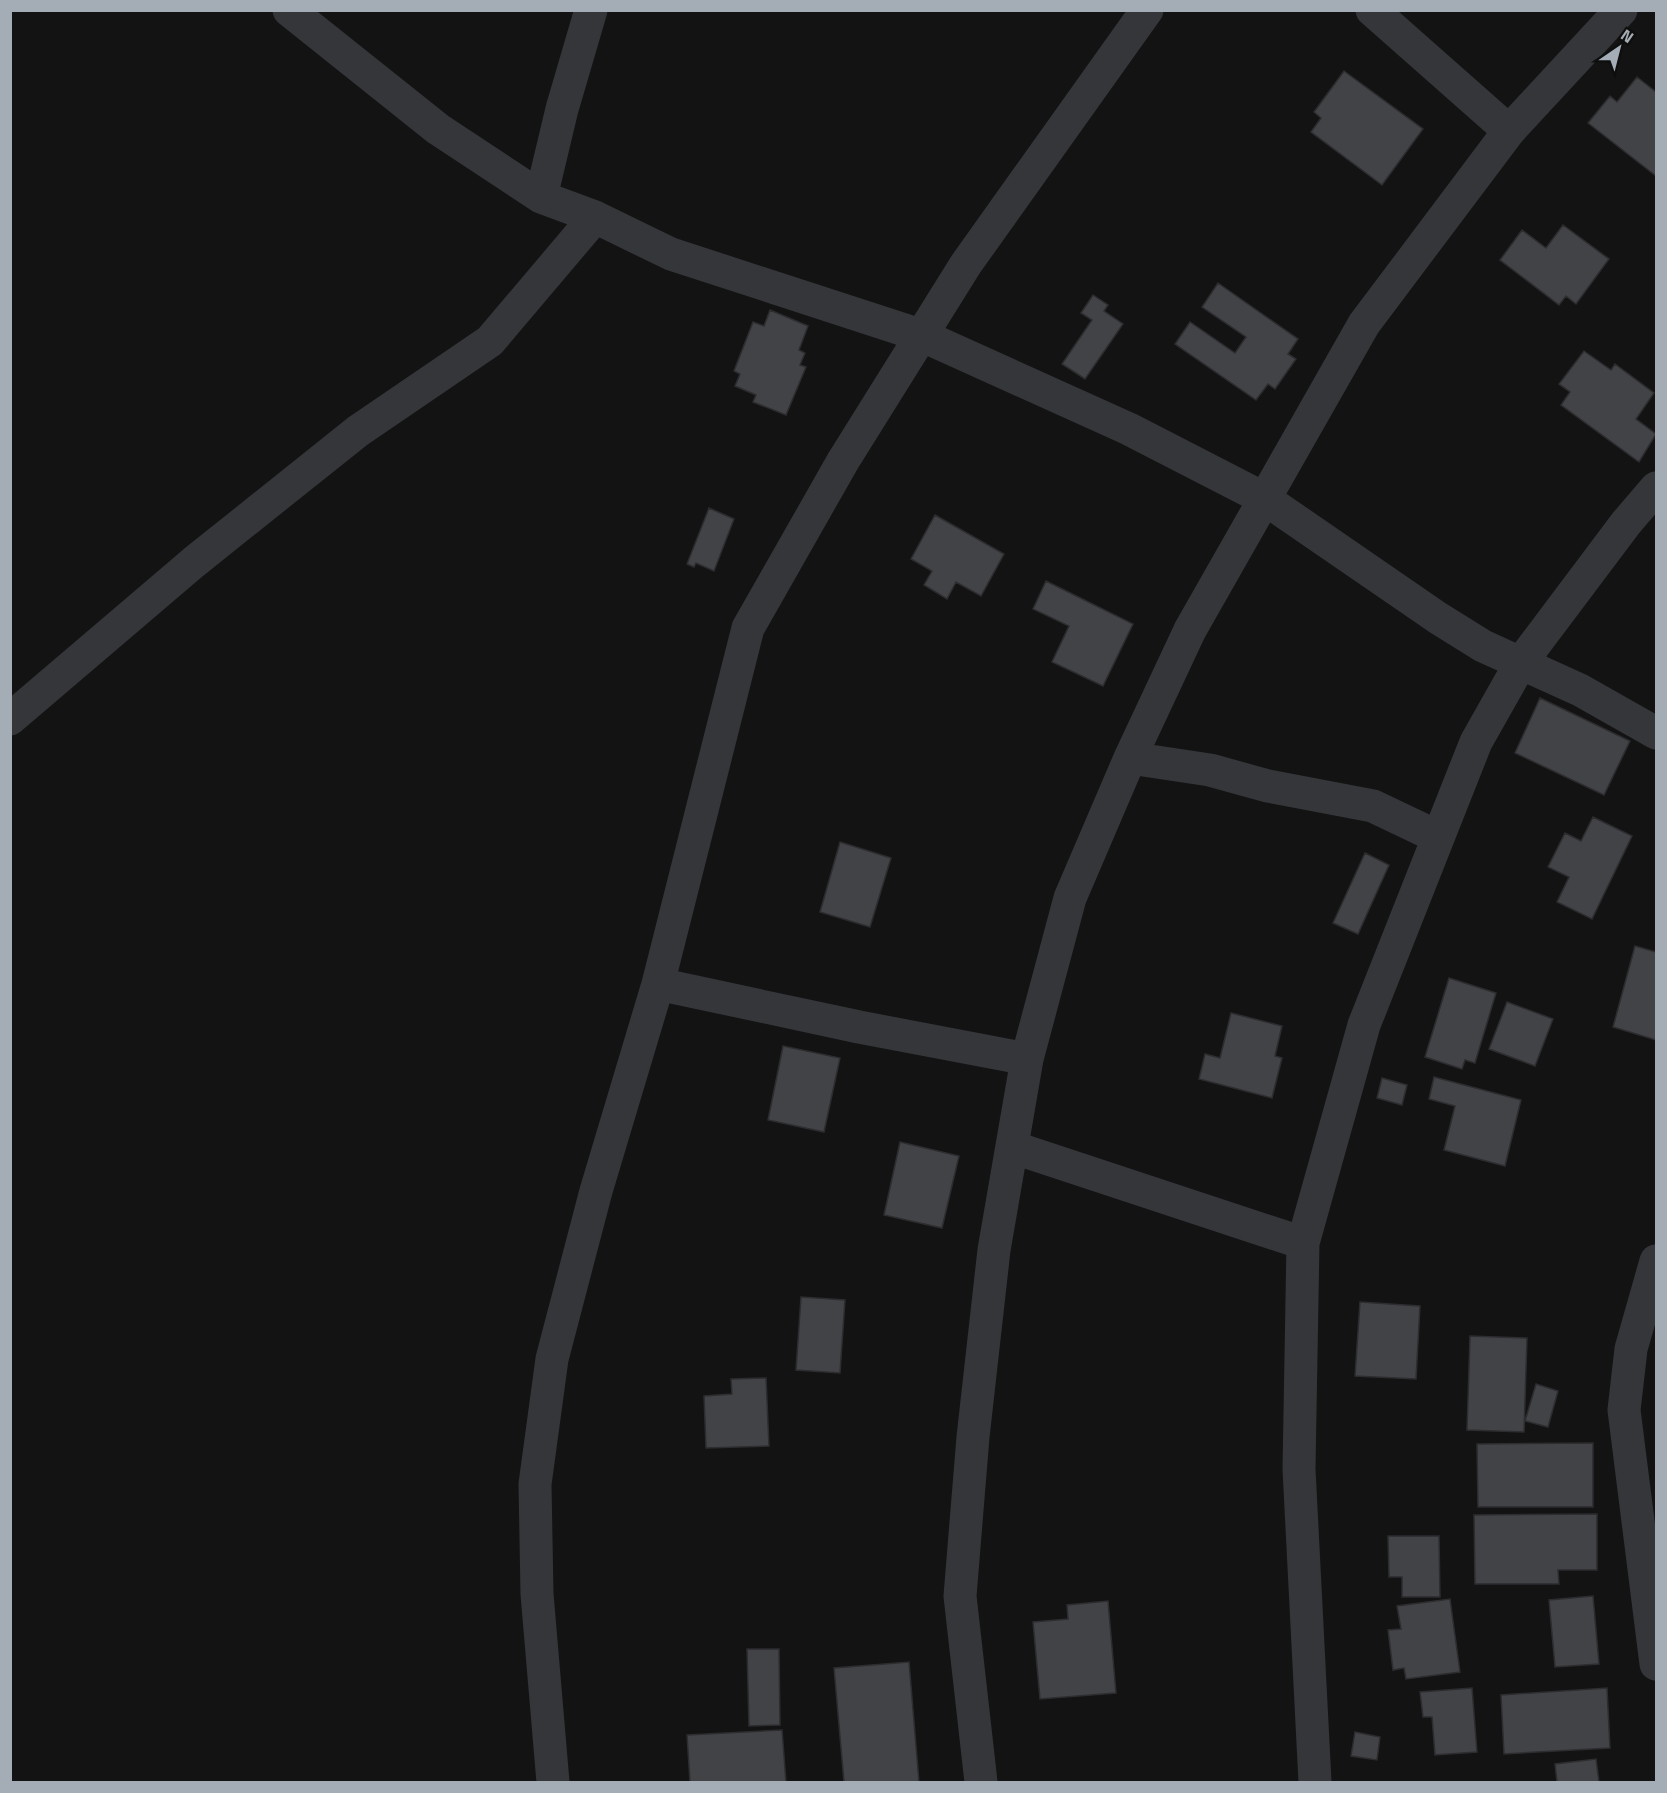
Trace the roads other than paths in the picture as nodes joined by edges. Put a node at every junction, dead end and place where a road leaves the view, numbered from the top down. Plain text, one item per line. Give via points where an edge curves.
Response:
1 (289, 10) edge
2 (591, 10) edge
3 (1147, 10) edge
4 (1372, 10) edge
5 (1621, 10) edge
6 (1509, 131) junction
7 (541, 197) junction
8 (596, 217) junction
9 (923, 336) junction
10 (1656, 488) edge
11 (1265, 499) junction
12 (1520, 664) junction
13 (10, 719) edge
14 (1656, 733) edge
15 (1130, 758) junction
16 (1438, 837) junction
17 (658, 984) junction
18 (1027, 1059) junction
19 (1012, 1147) junction
20 (1303, 1243) junction
21 (1656, 1261) edge
22 (1656, 1664) edge
23 (553, 1782) edge
24 (981, 1782) edge
25 (1315, 1782) edge

1 - 7 street via 438,129
2 - 7 street
3 - 9 street via 966,264
4 - 6 street
5 - 6 street
6 - 11 street via 1364,324
7 - 8 street
8 - 9 street via 671,254
8 - 13 street via 490,341 349,438 194,562
9 - 11 street via 1129,429
9 - 17 street via 843,461 748,628
10 - 12 street
11 - 12 street via 1438,618
11 - 15 street via 1222,568
12 - 14 street via 1580,690
12 - 16 street via 1476,742
15 - 16 street via 1372,806
15 - 18 street via 1071,898
16 - 20 street via 1364,1025
17 - 18 street
17 - 23 street via 596,1191 552,1359 535,1484 537,1594
18 - 19 street
19 - 20 street
19 - 24 street via 992,1262 960,1596
20 - 25 street via 1299,1468
21 - 22 street via 1632,1349 1624,1410

